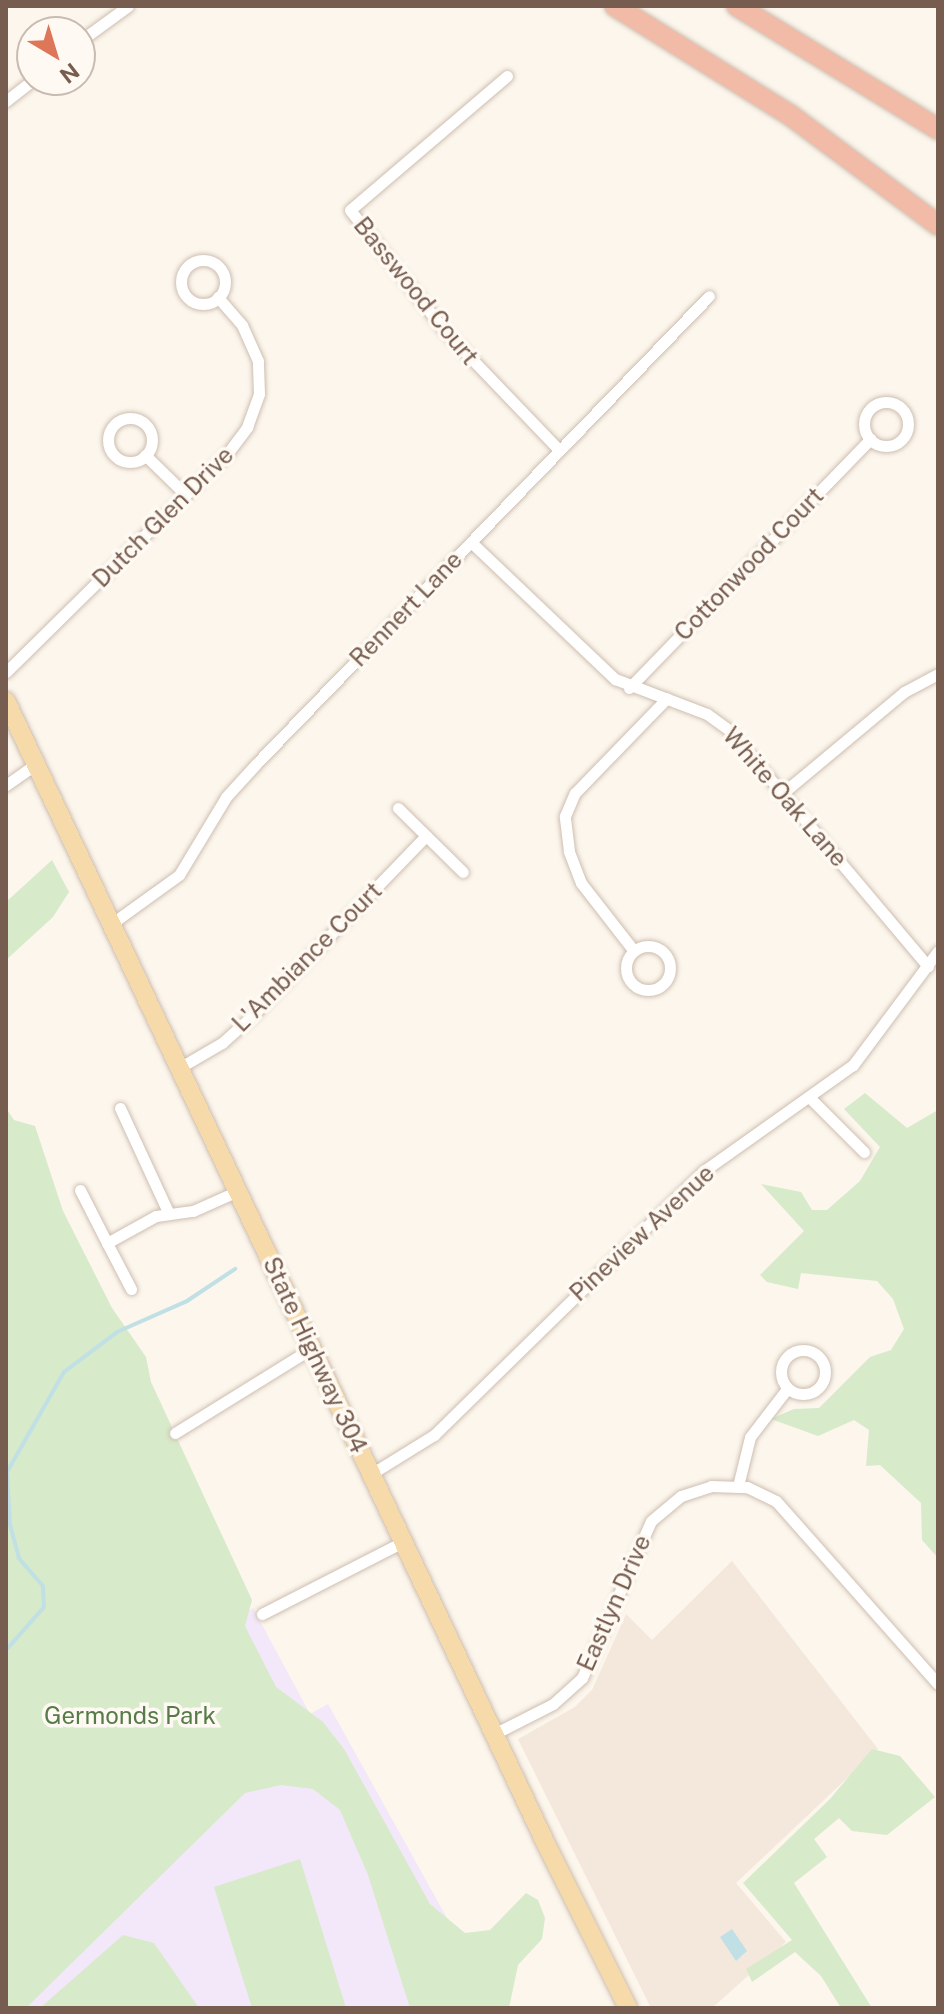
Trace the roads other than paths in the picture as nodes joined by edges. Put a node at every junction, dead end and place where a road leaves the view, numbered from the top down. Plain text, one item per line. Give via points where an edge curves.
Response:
1 (128, 6) edge
2 (615, 6) edge
3 (737, 6) edge
4 (96, 29) edge
5 (507, 76) dead end
6 (938, 129) edge
7 (938, 225) edge
8 (709, 296) dead end
9 (218, 297) dead end
10 (870, 439) junction
11 (559, 450) junction
12 (145, 455) dead end
13 (186, 495) junction
14 (471, 542) junction
15 (6, 672) edge
16 (938, 674) edge
17 (629, 688) junction
18 (667, 698) junction
19 (6, 701) edge
20 (36, 764) junction
21 (6, 785) edge
22 (784, 792) junction
23 (398, 808) dead end
24 (426, 836) junction
25 (463, 872) dead end
26 (111, 924) junction
27 (634, 951) junction
28 (938, 951) edge
29 (928, 966) junction
30 (179, 1068) junction
31 (811, 1099) junction
32 (120, 1108) dead end
33 (864, 1152) dead end
34 (80, 1190) dead end
35 (238, 1191) junction
36 (168, 1212) junction
37 (107, 1243) junction
38 (131, 1289) dead end
39 (312, 1348) junction
40 (787, 1389) junction
41 (175, 1433) dead end
42 (371, 1474) junction
43 (738, 1486) junction
44 (403, 1542) junction
45 (262, 1614) dead end
46 (938, 1684) edge
47 (494, 1734) junction
48 (628, 2008) edge

1 - 4 street
2 - 7 highway via 790,115
3 - 6 highway
5 - 11 street, Basswood Court via 350,210 444,330
8 - 11 street, Rennert Lane
9 - 13 street, Dutch Glen Drive via 251,342 259,394 242,437
10 - 10 street via 887,446 902,438 908,422 900,407 887,402 869,408 863,424
10 - 17 street, Cottonwood Court
11 - 14 street, Rennert Lane
12 - 13 street
13 - 15 street, Dutch Glen Drive
14 - 17 street, White Oak Lane
14 - 26 street, Rennert Lane via 226,797 179,875
16 - 22 street via 904,692
17 - 18 street, White Oak Lane
18 - 22 street, White Oak Lane via 707,714 729,730
18 - 27 street via 575,793 565,816 569,851 581,883
19 - 20 main road, State Highway 304
20 - 21 street
20 - 26 main road, State Highway 304
22 - 29 street, White Oak Lane
23 - 24 street
24 - 25 street
24 - 30 street, L'Ambiance Court via 253,1015 222,1043
26 - 30 main road, State Highway 304
27 - 27 street via 626,965 631,983 646,990 662,985 670,970 665,954 649,946
28 - 29 street, Pineview Avenue
29 - 31 street, Pineview Avenue via 871,1046
30 - 35 main road, State Highway 304
31 - 33 street
31 - 42 street, Pineview Avenue via 705,1170 434,1435
32 - 36 street
34 - 37 street
35 - 36 street via 193,1211
35 - 39 main road, State Highway 304
36 - 37 street
37 - 38 street
39 - 41 street
39 - 42 main road, State Highway 304
40 - 40 street via 801,1395 817,1389 825,1374 817,1356 804,1350 787,1357 781,1373
40 - 43 street via 750,1437
42 - 44 main road, State Highway 304
43 - 46 street via 783,1507
43 - 47 street, Eastlyn Drive via 691,1491 658,1514 641,1541 582,1678 553,1704
44 - 45 street
44 - 47 main road, State Highway 304
47 - 48 main road, State Highway 304

